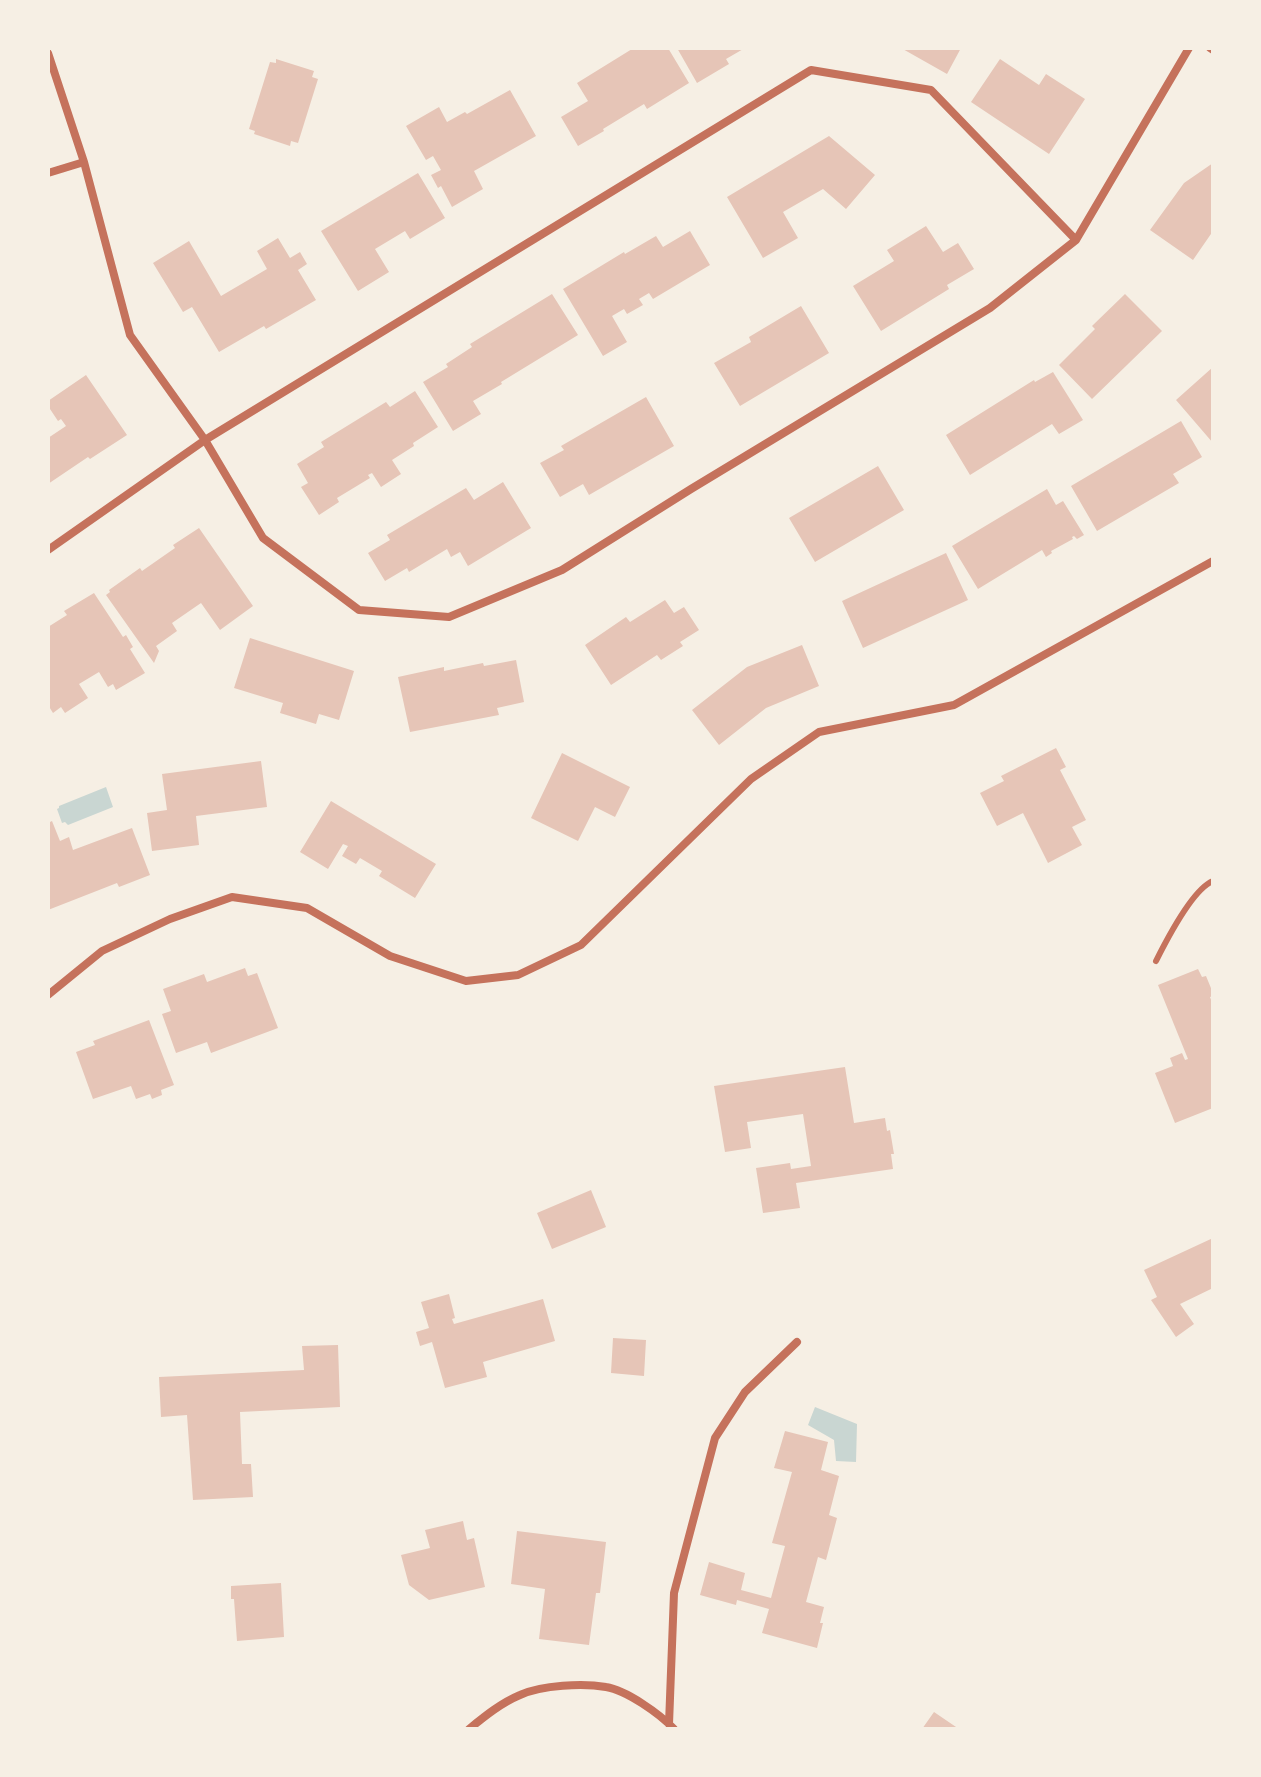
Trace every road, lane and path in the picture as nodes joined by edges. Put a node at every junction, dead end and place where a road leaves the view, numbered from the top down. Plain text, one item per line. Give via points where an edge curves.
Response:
1 (1189, 48) edge
2 (48, 53) edge
3 (84, 162) junction
4 (48, 173) edge
5 (1076, 240) junction
6 (205, 440) junction
7 (48, 550) edge
8 (1213, 561) edge
9 (1213, 881) edge
10 (1156, 961) dead end
11 (48, 995) edge
12 (797, 1342) dead end
13 (672, 1726) edge
14 (469, 1729) edge

1 - 5 street
2 - 3 street
3 - 4 street
3 - 6 street via 130,335
5 - 6 street via 931,90 811,70
5 - 6 street via 990,308 562,570 449,617 359,610 263,538
6 - 7 street
8 - 11 street via 954,705 819,732 751,779 581,945 518,975 466,981 390,956 307,908 232,897 102,951
9 - 10 lane via 1204,885
12 - 13 street via 745,1392 715,1438 674,1593
13 - 14 street via 608,1687 576,1686 523,1693

